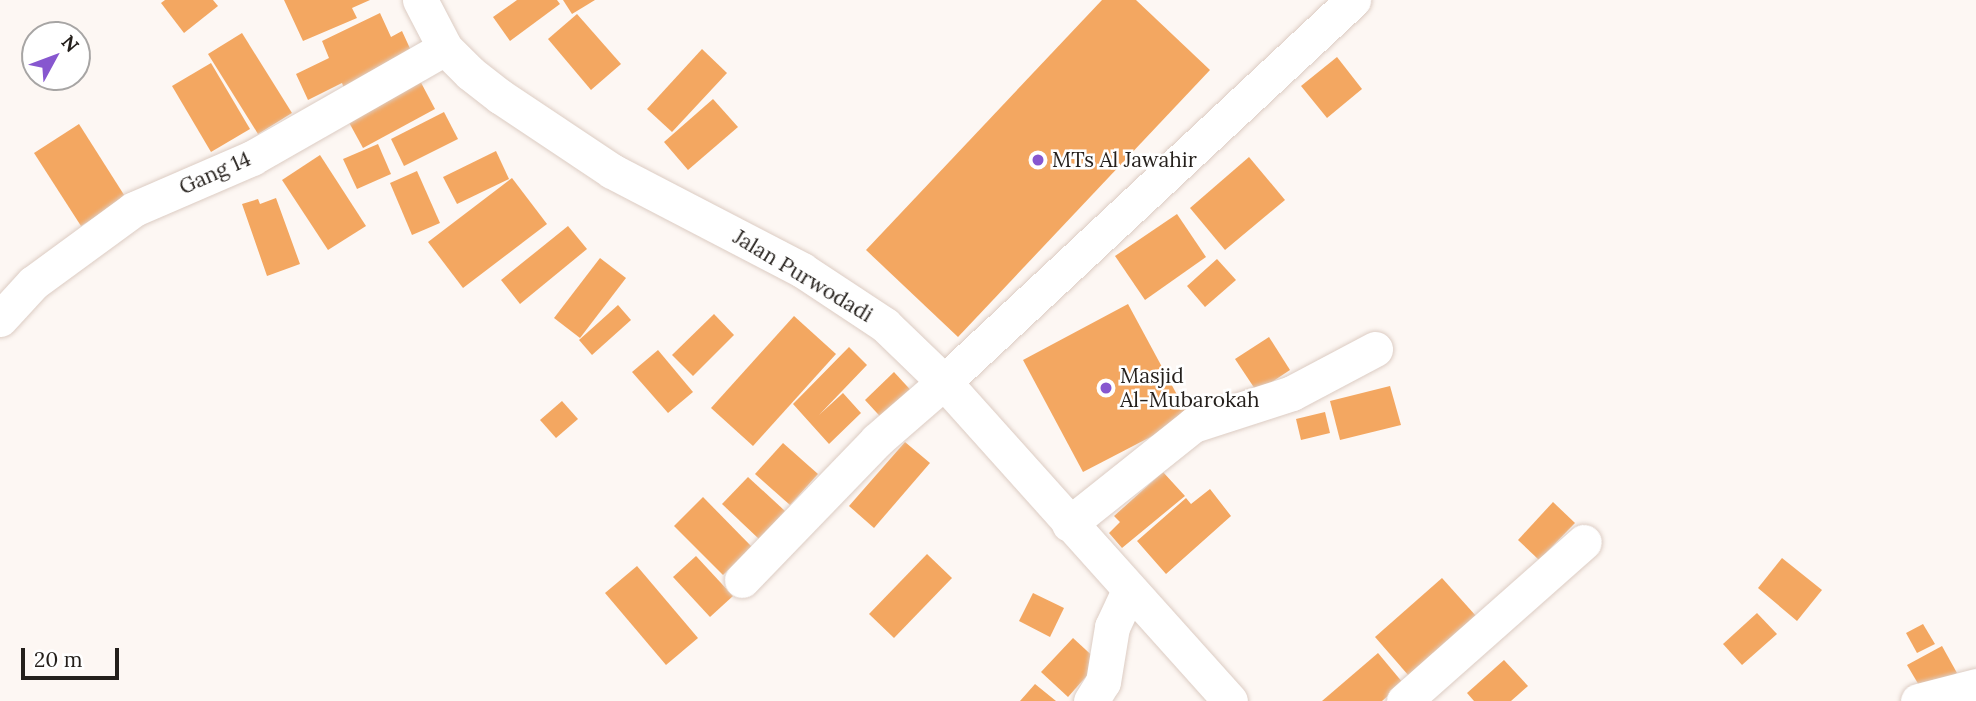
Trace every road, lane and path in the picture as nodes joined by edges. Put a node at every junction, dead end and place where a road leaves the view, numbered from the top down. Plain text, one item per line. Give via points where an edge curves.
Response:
1 (1353, 0) edge
2 (433, 4) edge
3 (445, 48) junction
4 (0, 319) edge
5 (1375, 349) dead end
6 (944, 382) junction
7 (1069, 524) junction
8 (1584, 542) dead end
9 (742, 580) dead end
10 (1129, 591) junction
11 (1976, 686) edge
12 (1091, 701) edge
13 (1230, 701) edge
14 (1404, 701) edge
15 (1918, 701) edge

1 - 6 street
2 - 3 street, Jalan Purwodadi
3 - 4 street, Gang 14 via 251,158 134,209 33,283
3 - 6 street, Jalan Purwodadi via 500,97 612,171 854,302
5 - 7 street via 1292,394 1193,425
6 - 7 street, Jalan Purwodadi
6 - 9 street via 877,440
7 - 10 street, Jalan Purwodadi
8 - 14 street
10 - 12 street via 1112,626 1103,682
10 - 13 street, Jalan Purwodadi
11 - 15 street

